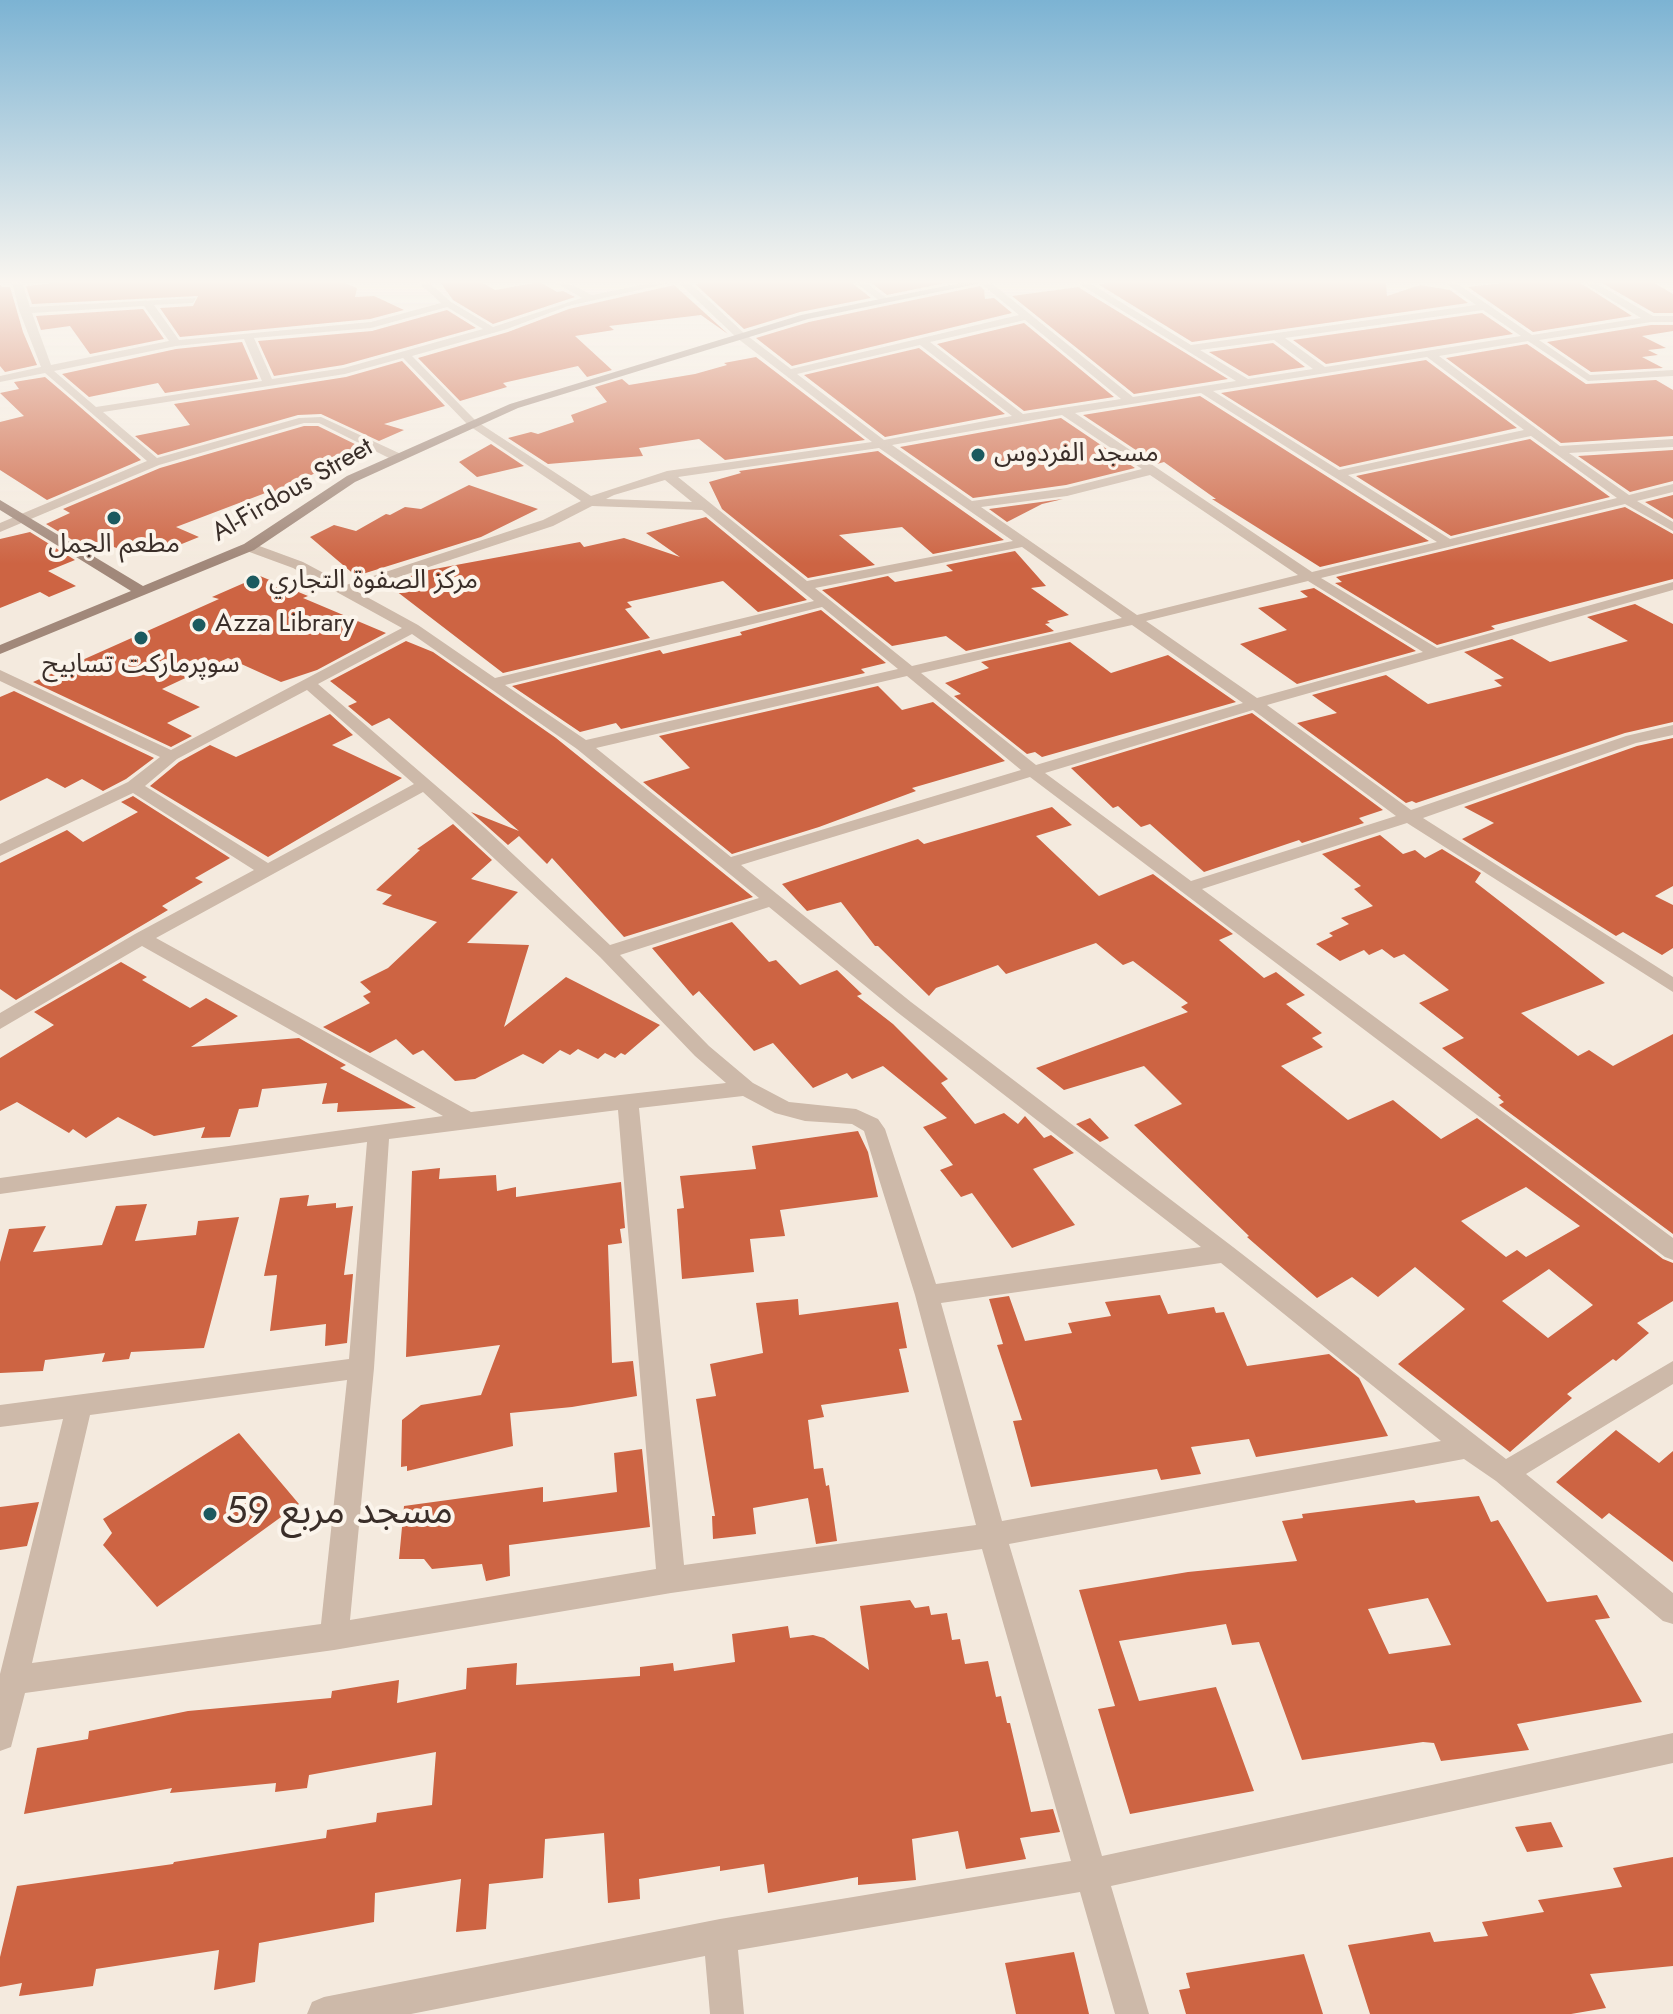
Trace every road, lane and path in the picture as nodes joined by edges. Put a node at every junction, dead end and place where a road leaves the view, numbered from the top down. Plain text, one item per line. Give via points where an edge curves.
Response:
1 (54, 376) edge
2 (265, 376) edge
3 (316, 376) edge
4 (426, 376) edge
5 (608, 376) edge
6 (796, 376) edge
7 (967, 376) edge
8 (1099, 376) edge
9 (1235, 376) edge
10 (1288, 376) edge
11 (1459, 376) edge
12 (1585, 376) edge
13 (1622, 376) edge
14 (1245, 382) junction
15 (269, 384) junction
16 (1202, 389) junction
17 (1131, 401) junction
18 (96, 410) junction
19 (1064, 411) junction
20 (1021, 418) junction
21 (472, 423) junction
22 (1533, 432) junction
23 (1673, 443) edge
24 (882, 444) junction
25 (1557, 450) junction
26 (397, 457) junction
27 (155, 462) junction
28 (1149, 471) junction
29 (1340, 473) junction
30 (667, 475) junction
31 (1673, 488) edge
32 (1627, 500) junction
33 (591, 502) junction
34 (0, 504) edge
35 (971, 505) junction
36 (705, 506) junction
37 (23, 519) junction
38 (1673, 527) edge
39 (0, 528) edge
40 (1024, 543) junction
41 (1448, 543) junction
42 (249, 547) junction
43 (1310, 577) junction
44 (803, 586) junction
45 (1673, 586) edge
46 (346, 590) junction
47 (143, 592) junction
48 (822, 603) junction
49 (1133, 620) junction
50 (413, 628) junction
51 (0, 650) edge
52 (1433, 652) junction
53 (912, 671) junction
54 (0, 675) edge
55 (308, 683) junction
56 (492, 683) junction
57 (1255, 704) junction
58 (1673, 730) edge
59 (583, 746) junction
60 (171, 756) junction
61 (1034, 772) junction
62 (424, 785) junction
63 (134, 786) junction
64 (1409, 817) junction
65 (0, 851) edge
66 (729, 863) junction
67 (267, 870) junction
68 (1187, 888) junction
69 (772, 900) junction
70 (142, 938) junction
71 (607, 953) junction
72 (1673, 986) edge
73 (0, 1022) edge
74 (746, 1088) junction
75 (628, 1100) junction
76 (468, 1120) junction
77 (378, 1135) junction
78 (0, 1186) edge
79 (1673, 1251) edge
80 (1225, 1253) junction
81 (927, 1295) junction
82 (361, 1368) junction
83 (1673, 1371) edge
84 (79, 1405) junction
85 (0, 1416) edge
86 (1468, 1447) junction
87 (1505, 1473) junction
88 (992, 1535) junction
89 (671, 1580) junction
90 (1673, 1611) edge
91 (334, 1636) junction
92 (13, 1680) junction
93 (0, 1736) edge
94 (1673, 1748) edge
95 (1092, 1874) junction
96 (720, 1936) junction
97 (324, 2014) edge
98 (727, 2014) edge
99 (1132, 2014) edge

1 - 18 street
2 - 15 street
3 - 15 street
4 - 21 street
5 - 21 street, Al-Firdous Street
6 - 24 street
7 - 20 street
8 - 17 street
9 - 14 street
10 - 14 street
11 - 22 street
12 - 13 street
14 - 16 street
15 - 18 street
16 - 17 street
16 - 29 street
17 - 19 street
18 - 27 street
19 - 20 street
19 - 28 street
20 - 24 street
21 - 26 street, Al-Firdous Street
21 - 33 street
22 - 25 street
22 - 29 street
23 - 25 street
24 - 30 street
24 - 35 street
25 - 32 street
26 - 27 street via 312,419
26 - 42 street, Al-Firdous Street via 351,479
27 - 37 street
28 - 35 street via 1067,492
28 - 43 street
29 - 41 street
30 - 33 street
30 - 36 street
31 - 32 street
32 - 38 street
32 - 41 street
33 - 36 street
33 - 46 street via 548,523
34 - 37 street
35 - 40 street
36 - 44 street
37 - 39 street
37 - 47 street
40 - 44 street
40 - 49 street
41 - 43 street
42 - 46 street
42 - 47 street, Al-Firdous Street
43 - 49 street
43 - 52 street
44 - 48 street
45 - 52 street
46 - 50 street
47 - 51 street, Al-Firdous Street
48 - 53 street
48 - 56 street
49 - 53 street
49 - 57 street
50 - 55 street
50 - 56 street
52 - 57 street
53 - 59 street
53 - 61 street
54 - 60 street
55 - 60 street
55 - 62 street
56 - 59 street
57 - 61 street
57 - 64 street
58 - 64 street via 1632,739
59 - 66 street
60 - 63 street
61 - 66 street
61 - 68 street
62 - 67 street
62 - 71 street
63 - 65 street
63 - 67 street
64 - 68 street
64 - 72 street
66 - 69 street
67 - 70 street
68 - 79 street
69 - 71 street
69 - 80 street
70 - 73 street
70 - 76 street
71 - 74 street via 702,1051
74 - 75 street
74 - 81 street via 783,1108 856,1117 874,1129
75 - 76 street
75 - 89 street
76 - 77 street
77 - 78 street
77 - 82 street
80 - 81 street
80 - 86 street
81 - 88 street
82 - 84 street
82 - 91 street
83 - 87 street
84 - 85 street
84 - 92 street
86 - 87 street
86 - 88 street
87 - 90 street
88 - 89 street
88 - 95 street
89 - 91 street
91 - 92 street
92 - 93 street
94 - 95 street
95 - 96 street
95 - 99 street
96 - 97 street
96 - 98 street

